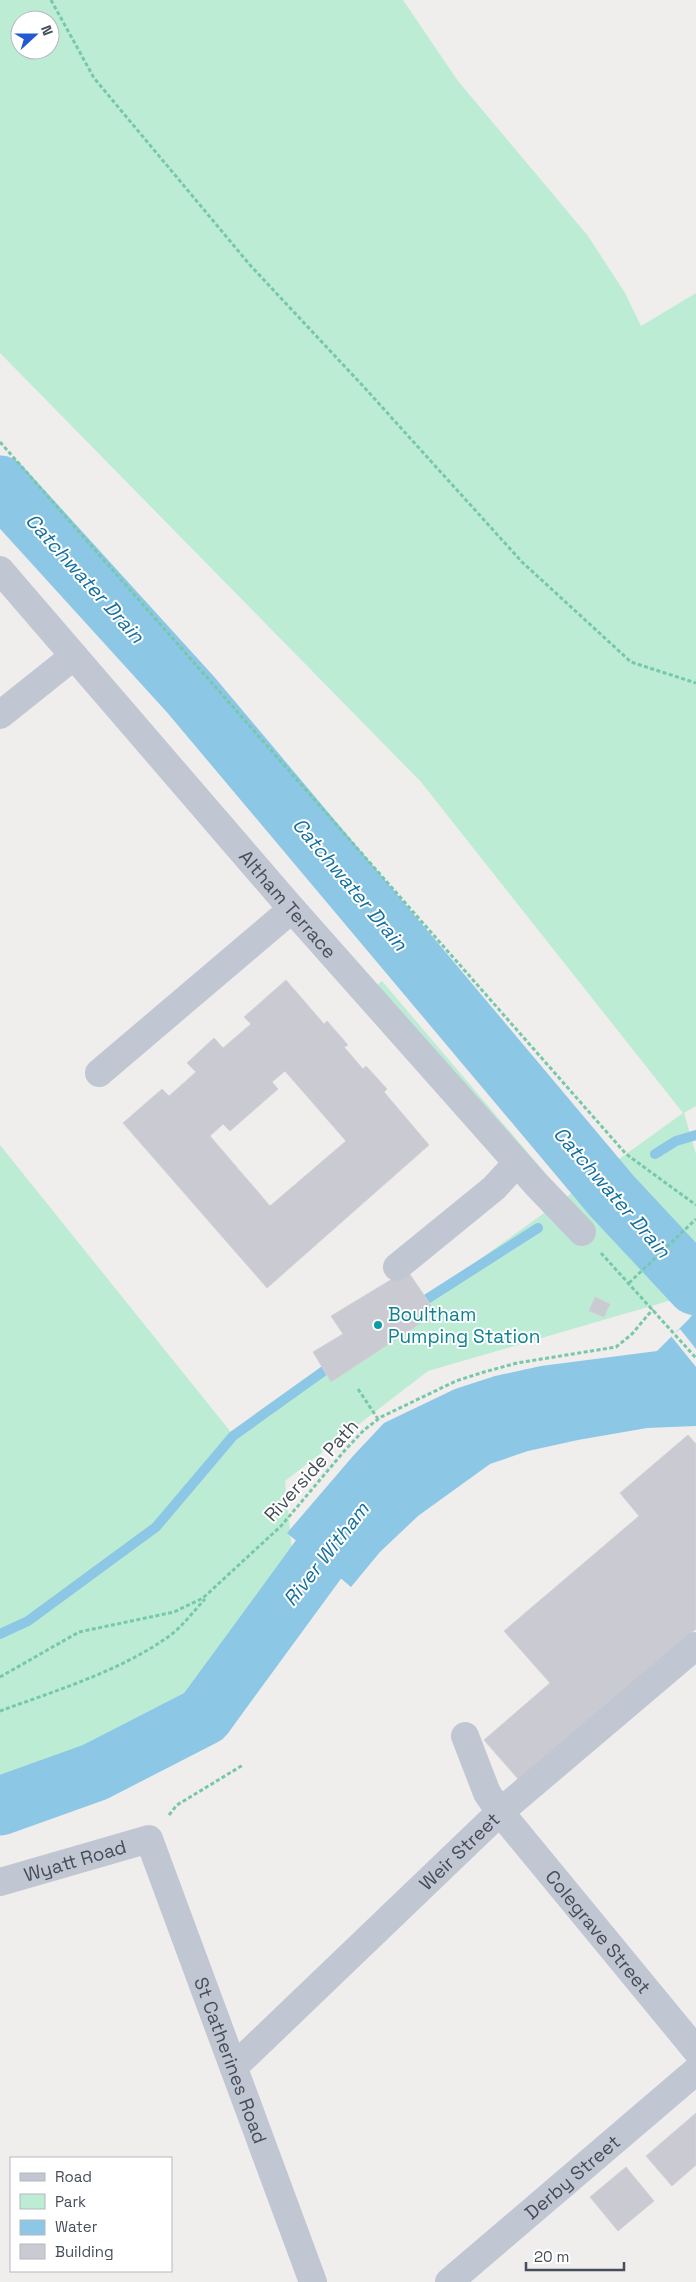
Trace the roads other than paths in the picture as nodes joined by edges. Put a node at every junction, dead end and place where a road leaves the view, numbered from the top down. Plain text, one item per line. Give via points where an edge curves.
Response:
1 (0, 570) edge
2 (74, 656) junction
3 (0, 715) edge
4 (292, 908) junction
5 (99, 1073) dead end
6 (517, 1163) junction
7 (582, 1232) road end
8 (397, 1267) dead end
9 (696, 1646) edge
10 (465, 1736) dead end
11 (500, 1812) junction
12 (149, 1839) joint
13 (0, 1882) edge
14 (696, 2050) edge
15 (234, 2067) junction
16 (696, 2070) edge
17 (313, 2282) edge
18 (449, 2282) edge

1 - 2 street, Altham Terrace
2 - 3 street
2 - 4 street, Altham Terrace
4 - 5 street
4 - 6 street, Altham Terrace
6 - 7 street, Altham Terrace
6 - 8 street via 494,1188
9 - 11 street, Weir Street
10 - 11 street, Colegrave Street via 487,1793
11 - 14 street, Colegrave Street
11 - 15 street, Weir Street
12 - 13 street, Wyatt Road
12 - 15 street, St Catherines Road
15 - 17 street, St Catherines Road
16 - 18 street, Derby Street

